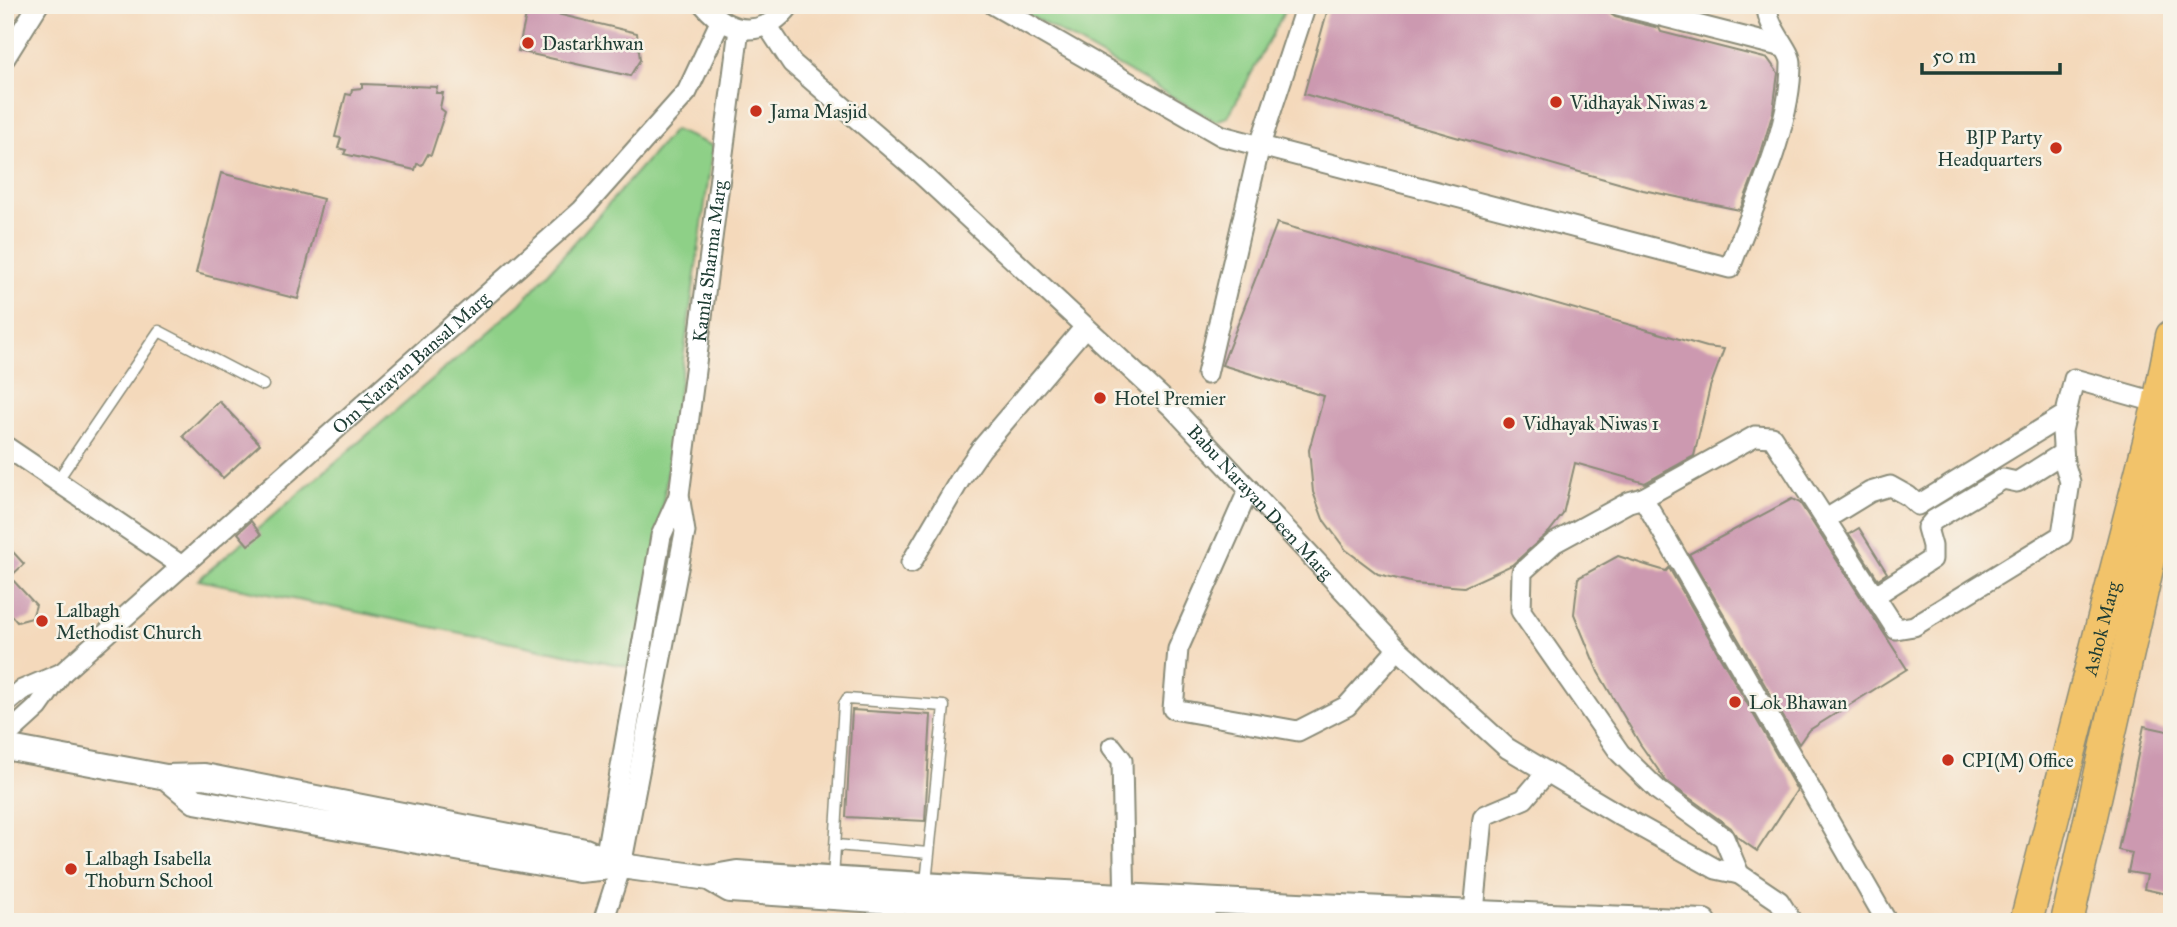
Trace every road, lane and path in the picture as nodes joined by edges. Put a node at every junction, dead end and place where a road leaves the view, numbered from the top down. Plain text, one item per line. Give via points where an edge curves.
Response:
1 (38, 5) edge
2 (704, 5) edge
3 (790, 5) edge
4 (994, 5) edge
5 (1306, 5) edge
6 (1618, 5) edge
7 (1767, 5) edge
8 (720, 22) junction
9 (767, 25) junction
10 (739, 29) junction
11 (1783, 47) junction
12 (5, 58) edge
13 (1260, 145) junction
14 (1085, 327) junction
15 (2172, 336) edge
16 (1207, 374) dead end
17 (264, 385) dead end
18 (2165, 405) edge
19 (2066, 414) junction
20 (5, 446) edge
21 (2063, 453) junction
22 (2172, 458) edge
23 (57, 481) junction
24 (1249, 489) junction
25 (679, 495) junction
26 (1643, 498) junction
27 (1826, 519) junction
28 (911, 563) dead end
29 (182, 566) junction
30 (1876, 595) junction
31 (1398, 649) junction
32 (62, 673) junction
33 (637, 673) junction
34 (658, 677) junction
35 (5, 704) edge
36 (5, 737) edge
37 (5, 747) edge
38 (1112, 747) dead end
39 (1547, 772) junction
40 (836, 845) junction
41 (928, 853) junction
42 (613, 863) junction
43 (1739, 874) junction
44 (709, 878) junction
45 (833, 880) junction
46 (924, 895) junction
47 (1125, 912) edge
48 (1284, 913) edge
49 (1473, 917) edge
50 (1519, 918) edge
51 (603, 922) edge
52 (1206, 922) edge
53 (1704, 922) edge
54 (1792, 922) edge
55 (1887, 922) edge
56 (2026, 922) edge
57 (2067, 922) edge

1 - 12 street
2 - 8 street
3 - 9 street
4 - 13 street via 1222,136
5 - 13 street
6 - 11 street
7 - 11 street
8 - 10 street
8 - 29 street, Om Narayan Bansal Marg via 687,92 582,210
9 - 10 street
9 - 14 street, Babu Narayan Deen Marg via 792,63 919,172
10 - 25 street, Kamla Sharma Marg
11 - 13 street via 1791,60 1783,127 1730,268
13 - 16 street
14 - 24 street, Babu Narayan Deen Marg via 1173,408
14 - 28 street via 981,449
15 - 18 main road, Ashok Marg
17 - 23 lane via 159,331
18 - 19 street via 2074,379
18 - 56 main road, Ashok Marg
19 - 21 street
19 - 27 street via 1918,505 1890,486 1870,492
20 - 23 street
21 - 30 street via 2017,482 2003,479 1934,520 1927,528 1932,559
21 - 30 street via 2070,482 2062,535 1914,626 1896,629
22 - 57 main road, Ashok Marg
23 - 29 street
24 - 31 street, Babu Narayan Deen Marg
24 - 31 street via 1178,649 1173,709 1298,731 1347,706
25 - 33 street, Kamla Sharma Marg via 661,536
25 - 34 street, Kamla Sharma Marg via 685,533
26 - 27 street via 1755,436 1772,437
26 - 43 street via 1554,543 1522,572 1521,611 1620,752 1659,790 1724,838
26 - 55 street
27 - 30 street
29 - 32 street, Om Narayan Bansal Marg
31 - 39 street, Babu Narayan Deen Marg via 1507,748
32 - 35 street via 22,690
32 - 36 street via 38,707
33 - 34 street
33 - 42 street, Kamla Sharma Marg
34 - 42 street, Kamla Sharma Marg
37 - 42 street via 166,776 195,801 579,870
38 - 47 street via 1122,760
39 - 43 street, Babu Narayan Deen Marg via 1716,869
39 - 49 street via 1524,799 1483,818
40 - 41 lane
40 - 41 lane via 847,699 944,706
40 - 45 lane
41 - 46 lane
42 - 44 street
42 - 51 street
43 - 54 street, Babu Narayan Deen Marg via 1779,901
44 - 45 street via 737,873
44 - 46 street via 730,891
45 - 46 street
46 - 47 street
47 - 48 street
47 - 52 street
48 - 49 street
49 - 50 street
50 - 53 street

